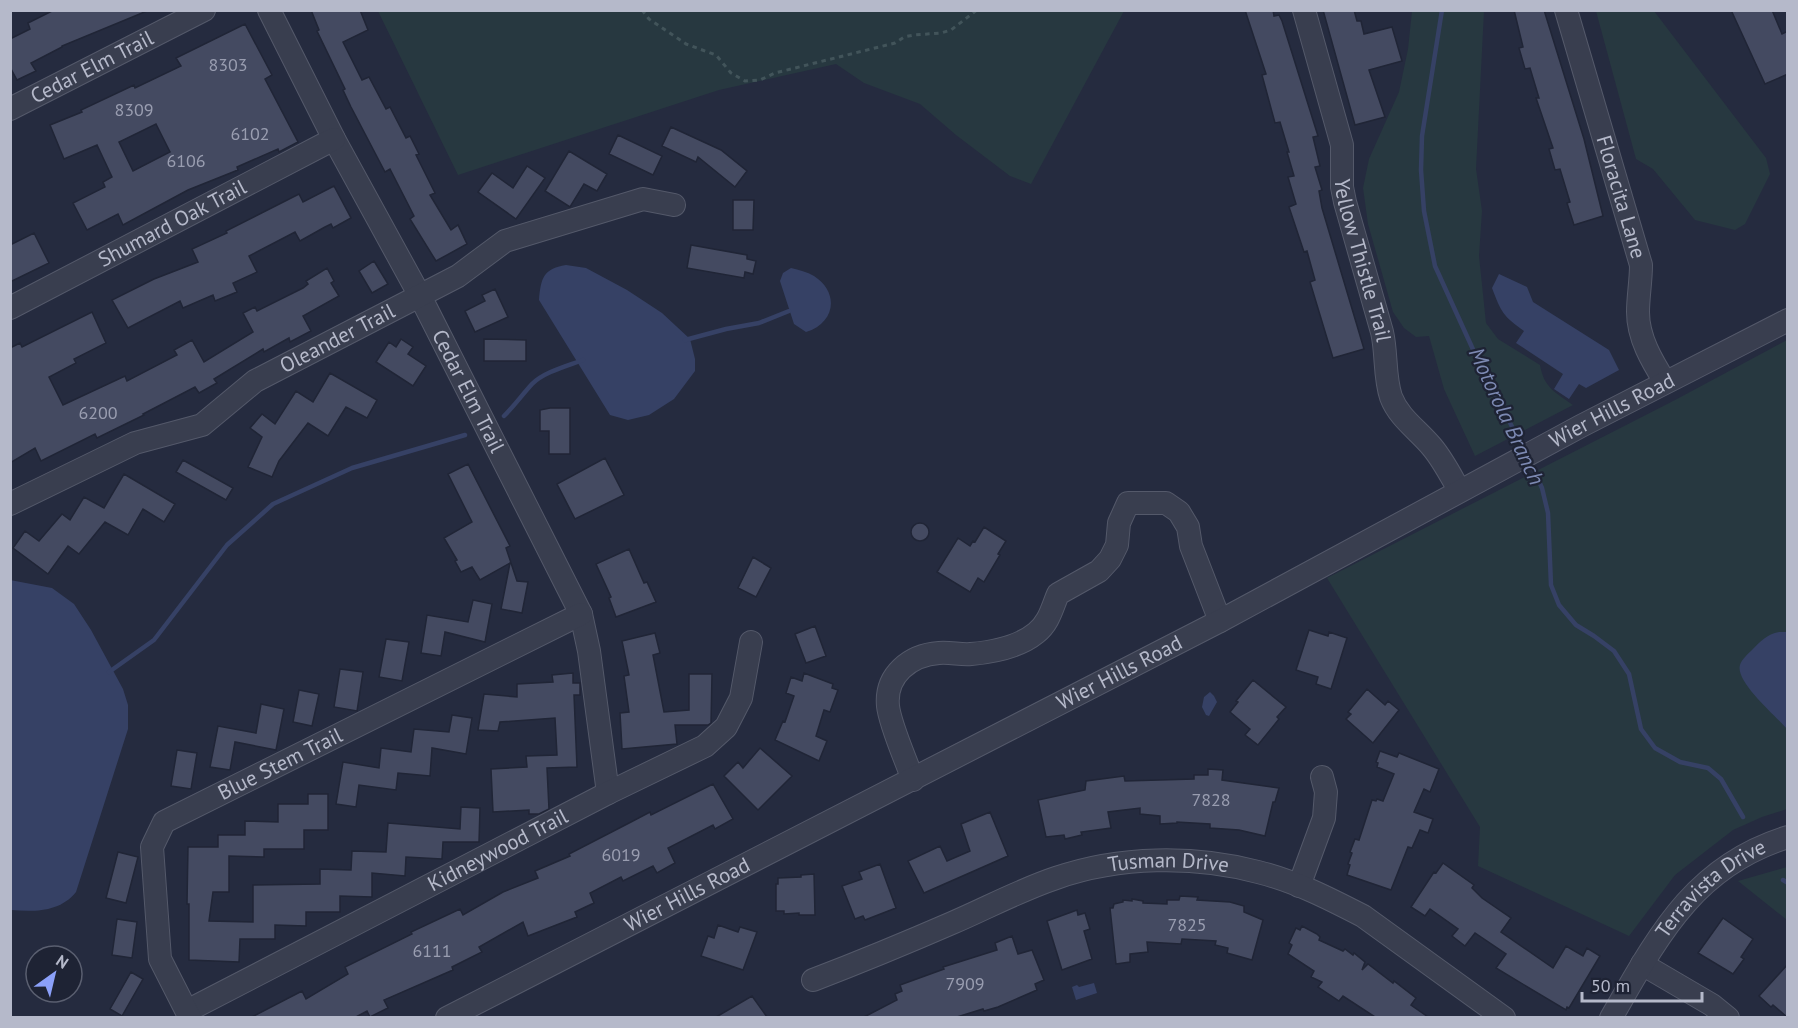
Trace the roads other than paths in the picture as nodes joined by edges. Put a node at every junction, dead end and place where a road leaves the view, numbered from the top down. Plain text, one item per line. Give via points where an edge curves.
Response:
1 (204, 10) edge
2 (269, 10) edge
3 (1304, 10) edge
4 (1566, 10) edge
5 (10, 109) edge
6 (334, 140) junction
7 (674, 205) dead end
8 (420, 296) junction
9 (10, 308) edge
10 (1788, 320) edge
11 (1665, 382) junction
12 (1459, 490) junction
13 (10, 504) edge
14 (581, 614) junction
15 (1220, 621) junction
16 (751, 642) dead end
17 (1322, 777) dead end
18 (913, 780) junction
19 (608, 794) junction
20 (1788, 837) edge
21 (1299, 886) junction
22 (1642, 964) junction
23 (813, 980) dead end
24 (189, 1014) edge
25 (447, 1017) edge
26 (1504, 1017) edge
27 (1611, 1017) edge
28 (1728, 1017) edge

1 - 5 street, Cedar Elm Trail
2 - 6 street, Cedar Elm Trail
3 - 12 street, Yellow Thistle Trail via 1342,145 1342,187 1386,348 1391,397 1432,447
4 - 11 street, Floracita Lane via 1641,265 1638,311 1642,339
6 - 8 street, Cedar Elm Trail
6 - 9 street, Shumard Oak Trail
7 - 8 street, Oleander Trail via 643,199 505,241 458,276
8 - 13 street, Oleander Trail via 255,381 202,425 135,443
8 - 14 street, Cedar Elm Trail
10 - 11 street, Wier Hills Road
11 - 12 street, Wier Hills Road
12 - 15 street, Wier Hills Road
14 - 19 street, Cedar Elm Trail
14 - 24 street, Blue Stem Trail via 164,822 152,847 160,959
15 - 18 street, Wier Hills Road
15 - 18 street via 1191,546 1188,527 1179,512 1166,503 1128,503 1110,559 1099,571 1058,594 1052,612 1037,633 1005,648 915,658 897,672 888,689 888,708
16 - 19 street, Kidneywood Trail via 741,698 726,727 705,747
17 - 21 street via 1326,792 1324,818
18 - 25 street, Wier Hills Road
19 - 24 street, Kidneywood Trail
20 - 22 street, Terravista Drive via 1721,868 1680,908
21 - 23 street, Tusman Drive via 1257,871 1185,861 1110,865 1058,877
21 - 26 street, Tusman Drive via 1363,916
22 - 27 street, Terravista Drive
22 - 28 street

